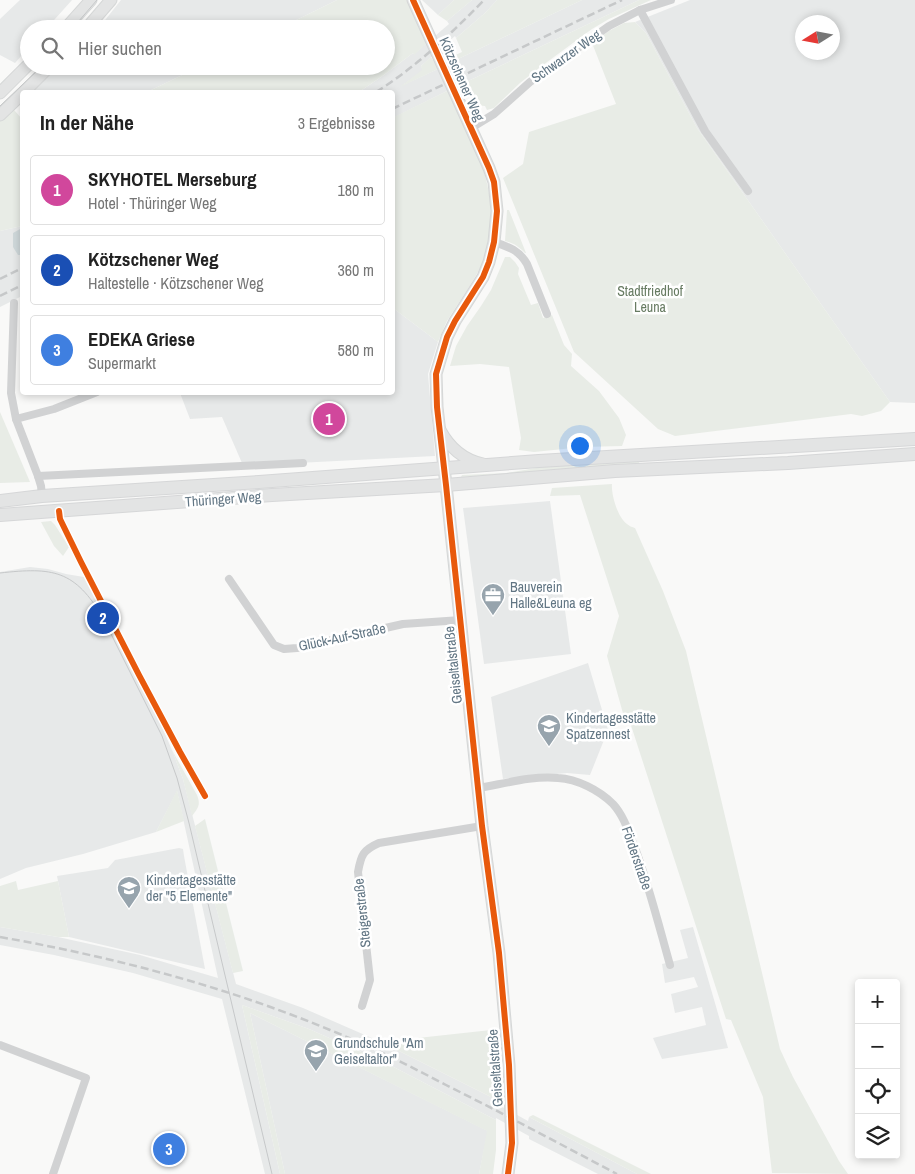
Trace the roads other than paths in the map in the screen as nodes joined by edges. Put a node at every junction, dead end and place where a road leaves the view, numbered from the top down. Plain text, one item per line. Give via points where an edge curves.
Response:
1 (91, 0) edge
2 (111, 0) edge
3 (412, 0) edge
4 (671, 0) edge
5 (640, 10) junction
6 (73, 20) edge
7 (94, 20) edge
8 (20, 73) edge
9 (41, 75) edge
10 (26, 90) edge
11 (0, 93) edge
12 (20, 96) edge
13 (0, 115) edge
14 (471, 128) junction
15 (489, 168) joint
16 (748, 191) dead end
17 (494, 242) junction
18 (14, 303) dead end
19 (547, 314) dead end
20 (89, 395) edge
21 (16, 419) junction
22 (439, 428) junction
23 (915, 438) edge
24 (915, 454) edge
25 (303, 463) dead end
26 (490, 465) junction
27 (258, 466) junction
28 (444, 468) junction
29 (38, 476) junction
30 (259, 482) junction
31 (446, 485) junction
32 (42, 496) junction
33 (0, 500) edge
34 (59, 511) junction
35 (0, 515) edge
36 (229, 579) dead end
37 (461, 620) junction
38 (479, 788) junction
39 (205, 796) dead end
40 (482, 826) junction
41 (670, 965) dead end
42 (362, 1006) dead end
43 (0, 1045) edge
44 (53, 1174) edge
45 (508, 1174) edge

1 - 6 street
2 - 7 street
3 - 14 street, Kötzschener Weg
4 - 5 street, Schwarzer Weg
5 - 14 street, Schwarzer Weg via 609,26 530,82 500,110
5 - 16 street via 705,131
8 - 11 street
9 - 10 street
12 - 13 street
14 - 15 street, Kötzschener Weg
15 - 17 street, Geiseltalstraße via 497,211
17 - 19 street via 522,256
17 - 22 street, Geiseltalstraße via 483,277 455,321 442,352 436,374
18 - 21 street via 11,393
20 - 21 street
21 - 29 street
22 - 26 street via 460,454 473,462
22 - 28 street, Geiseltalstraße
23 - 26 main road, Thüringer Weg
24 - 31 main road, Thüringer Weg
25 - 27 street
26 - 28 main road, Thüringer Weg
27 - 29 street
27 - 30 street
28 - 30 main road, Thüringer Weg
28 - 31 street, Geiseltalstraße
29 - 32 street
30 - 32 main road, Thüringer Weg
31 - 34 main road, Thüringer Weg
31 - 37 street, Geiseltalstraße
32 - 33 main road, Thüringer Weg
34 - 35 main road, Thüringer Weg
34 - 39 street via 80,562
36 - 37 street, Glück-Auf-Straße via 274,645 284,649 403,624
37 - 38 street, Geiseltalstraße
38 - 40 street, Geiseltalstraße
38 - 41 street, Förderstraße via 560,778 580,782 613,804 626,823 642,867
40 - 42 street, Steigerstraße via 379,843 368,848 361,858 358,872 370,980
40 - 45 street, Geiseltalstraße via 499,953 508,1065 512,1143
43 - 44 street via 86,1078

